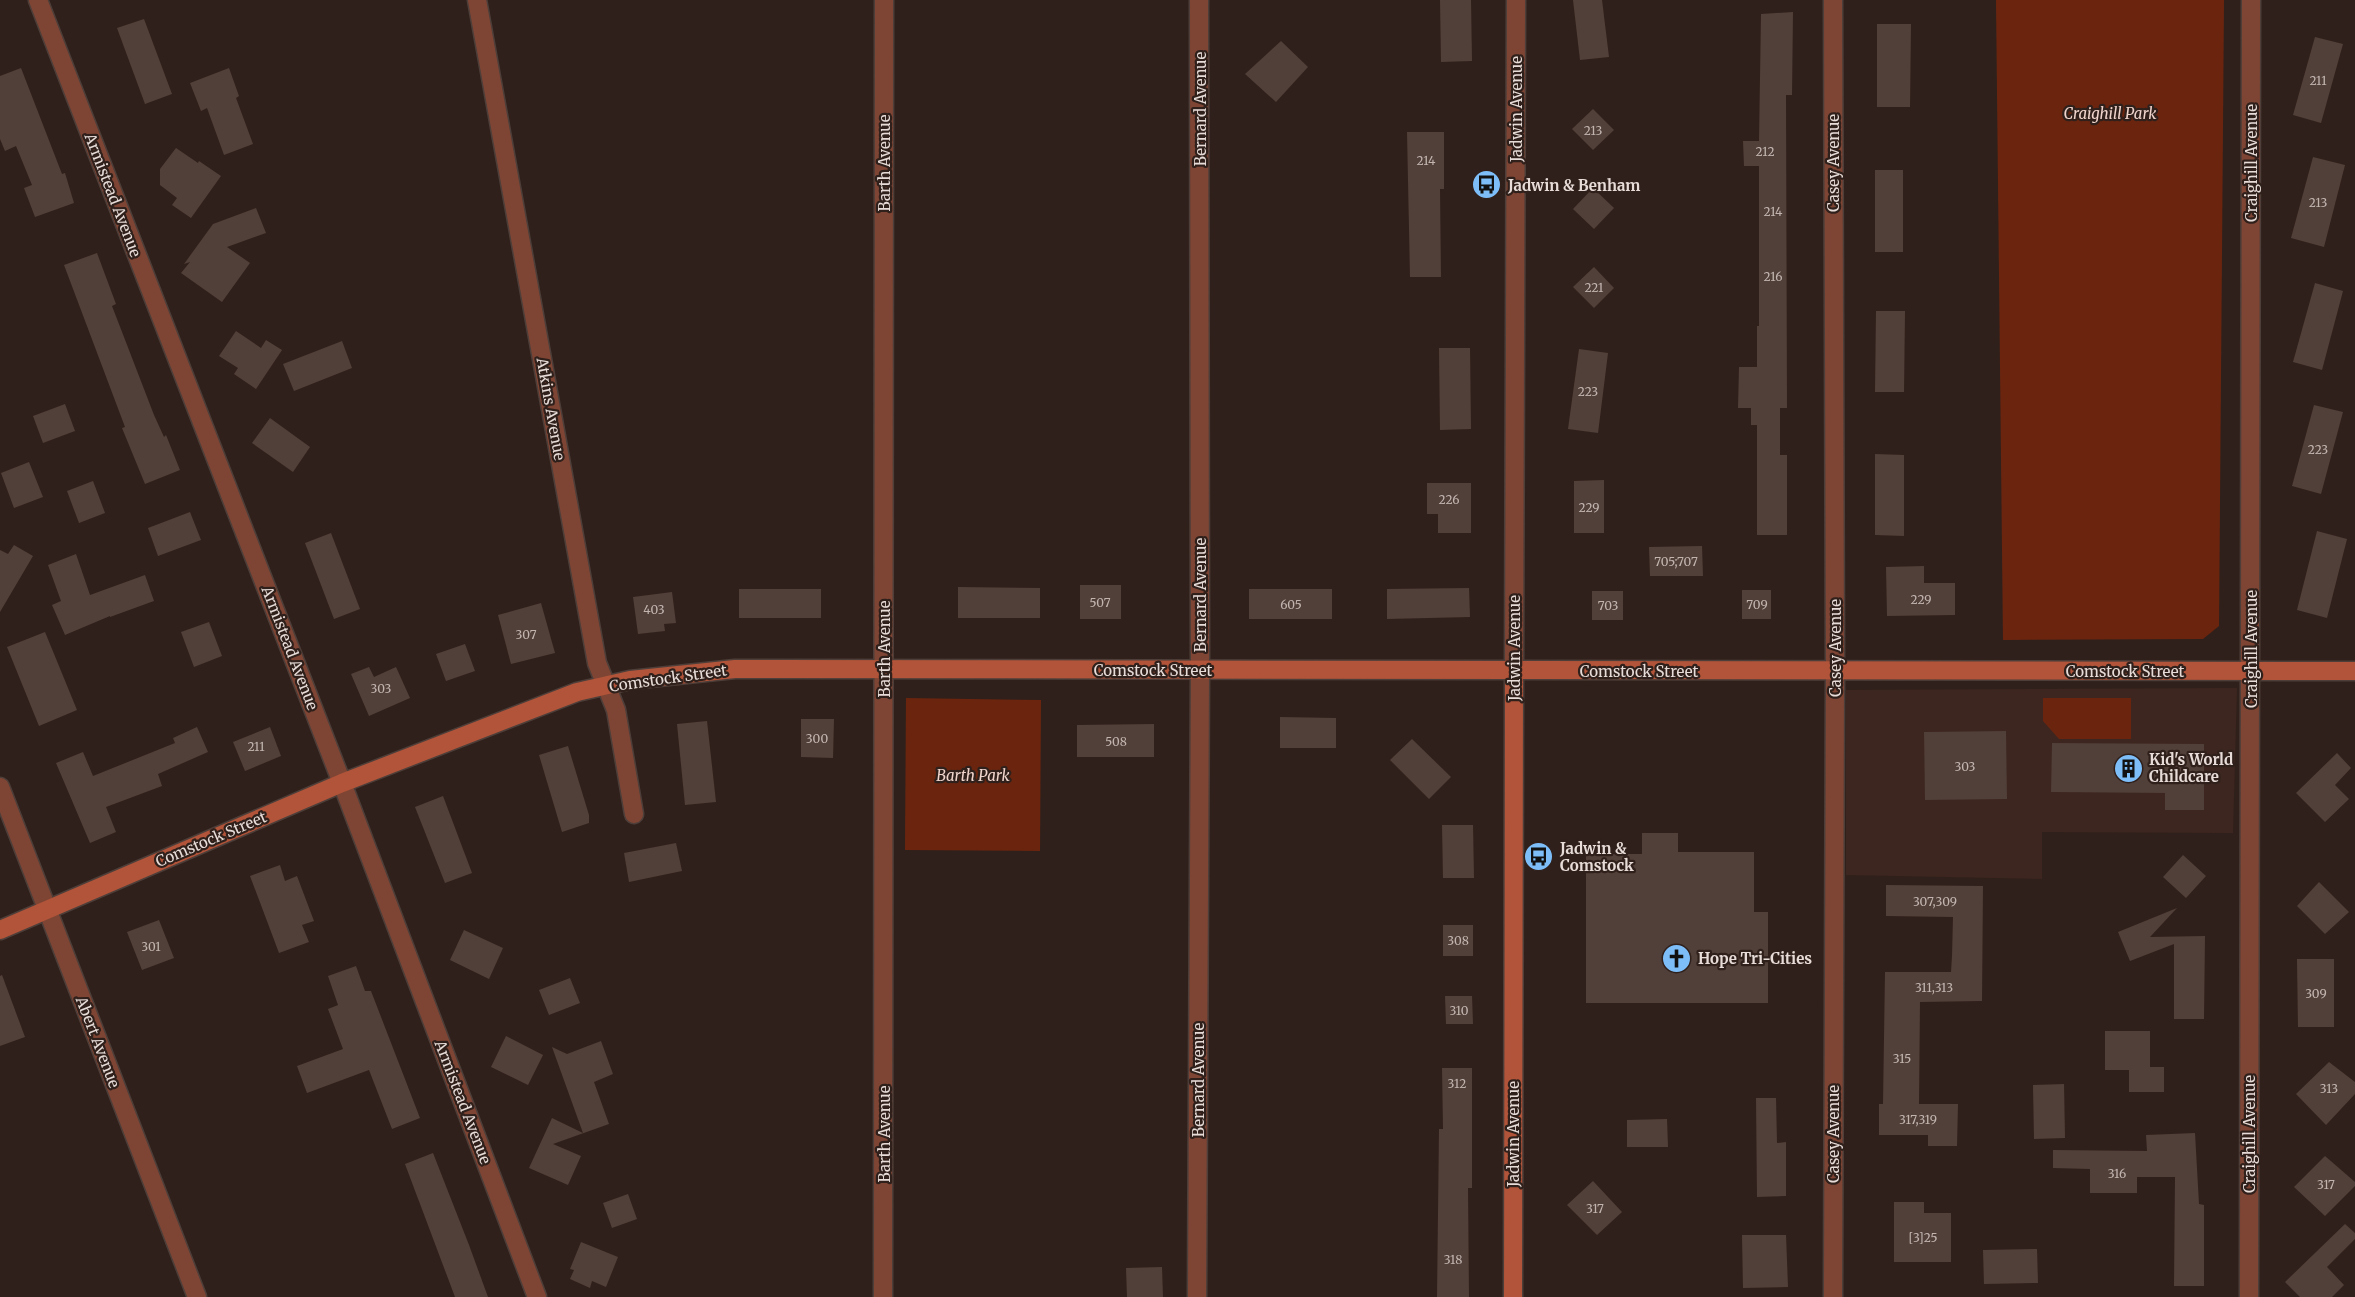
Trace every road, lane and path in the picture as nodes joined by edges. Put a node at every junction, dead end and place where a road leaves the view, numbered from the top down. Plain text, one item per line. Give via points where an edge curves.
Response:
1 (38, 0) edge
2 (477, 0) edge
3 (884, 0) edge
4 (1199, 0) edge
5 (1516, 0) edge
6 (1833, 0) edge
7 (2251, 0) edge
8 (885, 670) junction
9 (1200, 670) junction
10 (1514, 671) junction
11 (1835, 671) junction
12 (2251, 671) junction
13 (2355, 671) edge
14 (606, 686) junction
15 (342, 783) junction
16 (0, 787) edge
17 (634, 814) dead end
18 (47, 909) junction
19 (0, 930) edge
20 (197, 1297) edge
21 (537, 1297) edge
22 (883, 1297) edge
23 (1197, 1297) edge
24 (1513, 1297) edge
25 (1833, 1297) edge
26 (2249, 1297) edge

1 - 15 street, Armistead Avenue
2 - 14 street, Atkins Avenue via 597,663
3 - 8 street, Barth Avenue
4 - 9 street, Bernard Avenue
5 - 10 street, Jadwin Avenue
6 - 11 street, Casey Avenue
7 - 12 street, Craighill Avenue
8 - 9 street, Comstock Street
8 - 14 street, Comstock Street via 735,669
8 - 22 street, Barth Avenue
9 - 10 street, Comstock Street
9 - 23 street, Bernard Avenue
10 - 11 street, Comstock Street
10 - 24 street, Jadwin Avenue
11 - 12 street, Comstock Street
11 - 25 street, Casey Avenue
12 - 13 street, Comstock Street
12 - 26 street, Craighill Avenue
14 - 15 street, Comstock Street via 577,692
14 - 17 street, Atkins Avenue via 616,710
15 - 18 street, Comstock Street
15 - 21 street, Armistead Avenue
16 - 18 street, Abert Avenue
18 - 19 street, Comstock Street
18 - 20 street, Abert Avenue

